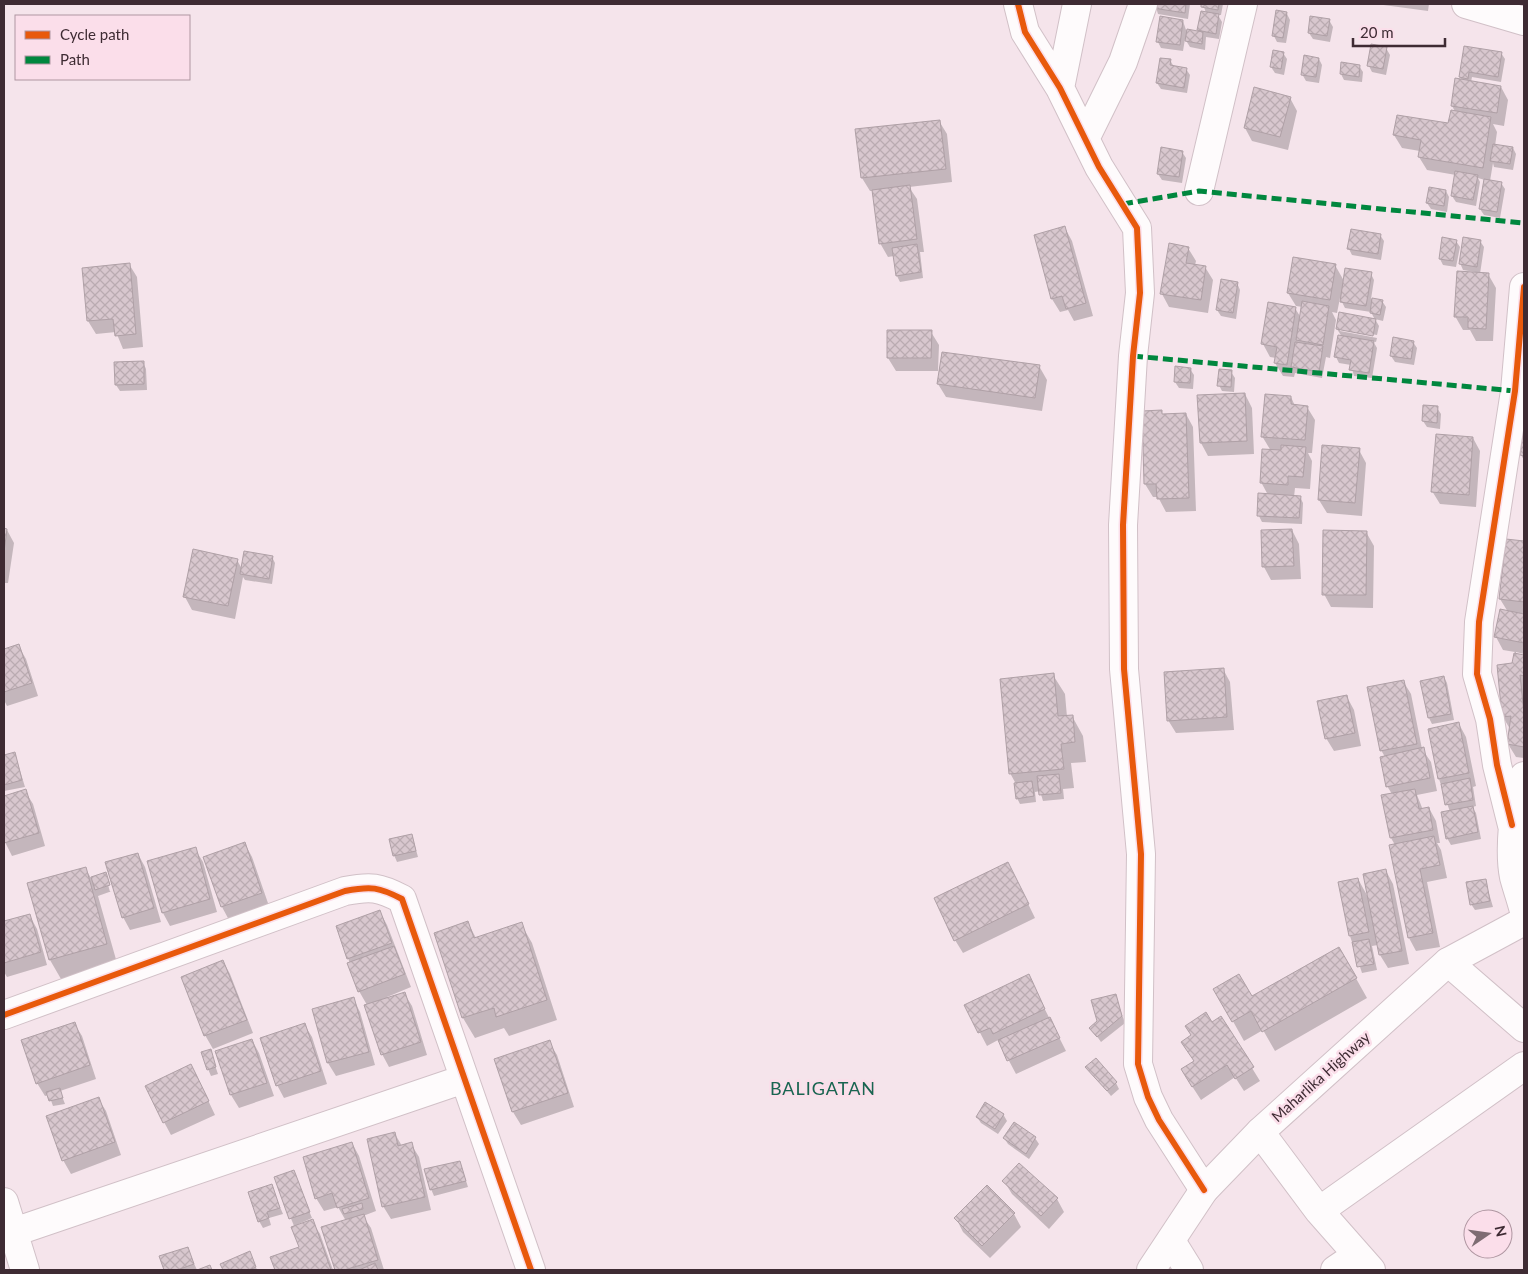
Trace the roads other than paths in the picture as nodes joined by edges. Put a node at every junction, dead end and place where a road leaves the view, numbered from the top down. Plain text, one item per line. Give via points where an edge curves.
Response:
1 (1018, 4) edge
2 (1077, 4) edge
3 (1143, 4) edge
4 (1243, 4) edge
5 (1466, 4) edge
6 (1524, 21) edge
7 (1060, 88) junction
8 (1086, 136) junction
9 (1199, 191) dead end
10 (1524, 287) edge
11 (1520, 392) edge
12 (1524, 776) edge
13 (1512, 825) junction
14 (1524, 911) edge
15 (1524, 921) edge
16 (1448, 962) junction
17 (4, 1015) edge
18 (1524, 1028) edge
19 (1524, 1066) edge
20 (464, 1079) junction
21 (1260, 1132) junction
22 (1204, 1190) junction
23 (4, 1202) edge
24 (1320, 1211) junction
25 (14, 1232) junction
26 (1171, 1241) junction
27 (1364, 1262) edge
28 (25, 1270) edge
29 (531, 1270) edge
30 (1152, 1270) edge
31 (1189, 1270) edge
32 (1335, 1270) edge

1 - 7 main road via 1025,32
2 - 7 main road
3 - 8 main road via 1123,62
4 - 9 main road
5 - 6 main road
7 - 8 main road
8 - 22 main road via 1099,167 1137,228 1139,259 1140,292 1132,356 1123,525 1124,669 1141,854 1138,1064 1159,1120
10 - 11 main road
11 - 13 main road via 1479,622 1477,674
12 - 13 main road
13 - 14 main road via 1513,875
15 - 16 main road, Maharlika Highway
16 - 18 main road
16 - 21 main road, Maharlika Highway
17 - 20 main road via 345,891 368,887 382,889 402,899
19 - 24 main road
20 - 25 main road
20 - 29 main road
21 - 22 main road, Maharlika Highway
21 - 24 main road
22 - 26 main road, Maharlika Highway
23 - 25 main road
24 - 27 main road
25 - 28 main road
26 - 30 main road, Maharlika Highway
26 - 31 main road
27 - 32 main road

